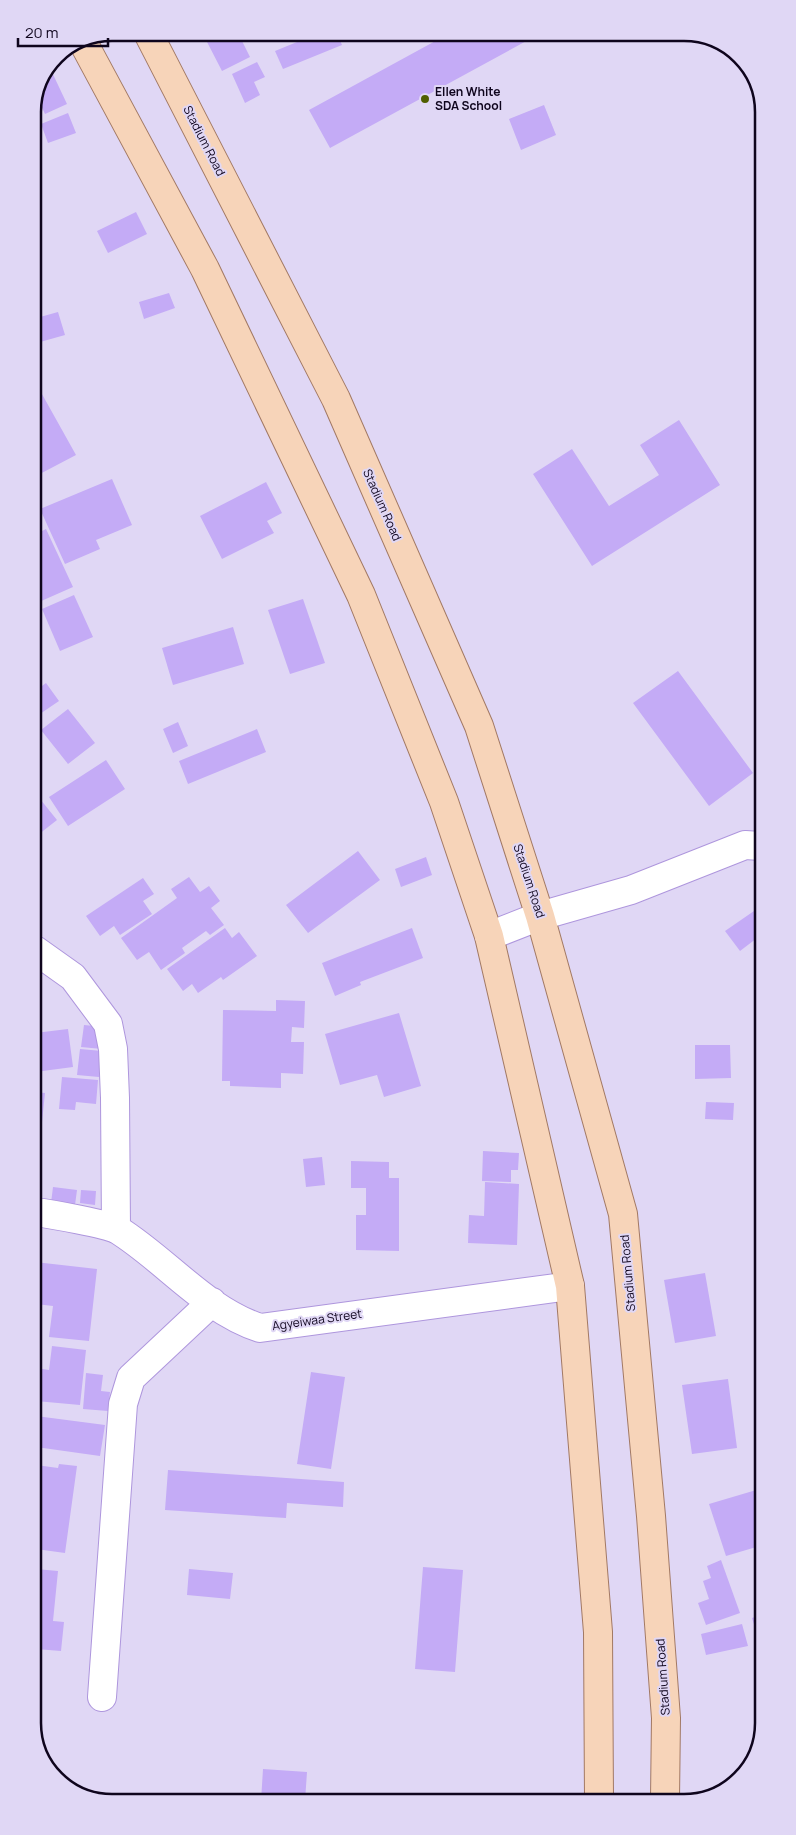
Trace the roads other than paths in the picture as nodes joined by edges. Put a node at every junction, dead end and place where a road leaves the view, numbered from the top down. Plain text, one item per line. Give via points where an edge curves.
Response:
1 (153, 41) edge
2 (86, 47) edge
3 (755, 846) edge
4 (540, 916) junction
5 (489, 936) junction
6 (41, 954) edge
7 (41, 1213) edge
8 (116, 1229) junction
9 (570, 1286) junction
10 (212, 1302) junction
11 (102, 1697) dead end
12 (599, 1794) edge
13 (664, 1794) edge

1 - 4 main road, Stadium Road via 336,399 480,726
2 - 5 main road via 205,269 361,595 444,802
3 - 4 street via 745,845 630,890
4 - 5 street
4 - 13 main road, Stadium Road via 623,1214 665,1709
5 - 9 main road
6 - 8 street via 73,977 108,1024 114,1088
7 - 8 street, Agyeiwaa Street
8 - 10 street, Agyeiwaa Street
9 - 10 street, Agyeiwaa Street via 260,1328 239,1320
9 - 12 main road via 598,1632
10 - 11 street via 131,1378 123,1404

